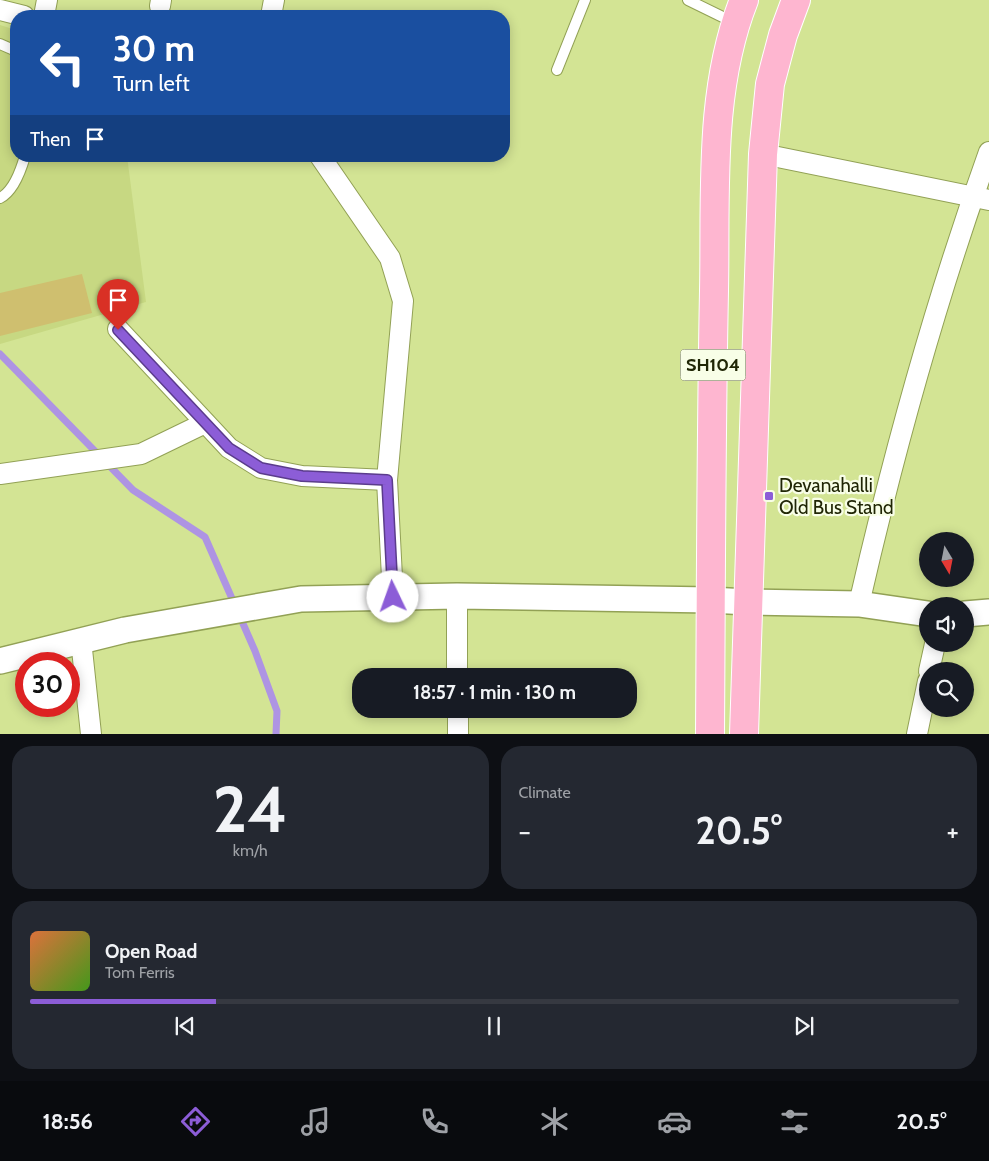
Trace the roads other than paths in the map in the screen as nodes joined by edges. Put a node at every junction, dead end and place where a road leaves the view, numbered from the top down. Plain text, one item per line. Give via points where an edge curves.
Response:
1 (585, 0) edge
2 (688, 0) edge
3 (796, 0) edge
4 (739, 11) edge
5 (557, 70) dead end
6 (989, 152) edge
7 (763, 154) junction
8 (23, 162) edge
9 (324, 162) edge
10 (0, 198) edge
11 (981, 198) edge
12 (118, 330) dead end
13 (205, 423) junction
14 (0, 474) edge
15 (387, 480) junction
16 (457, 596) junction
17 (393, 597) junction
18 (711, 600) junction
19 (747, 602) junction
20 (860, 604) junction
21 (989, 612) edge
22 (919, 613) edge
23 (974, 613) edge
24 (81, 640) junction
25 (0, 661) edge
26 (458, 668) edge
27 (921, 717) edge
28 (458, 718) edge
29 (91, 734) edge
30 (458, 734) edge
31 (710, 734) edge
32 (744, 734) edge
33 (917, 734) edge

1 - 5 lane
2 - 4 lane
3 - 7 main road, SH104 via 770,84
4 - 18 main road, SH104 via 722,86 716,149
6 - 11 street
7 - 11 street
7 - 19 main road, SH104
8 - 10 lane via 7,193
9 - 15 street via 390,258 403,300
11 - 20 street via 906,413
12 - 13 street
13 - 14 street via 141,454
13 - 15 street via 229,448 261,468 302,476
15 - 17 street
16 - 17 street
16 - 18 street
16 - 26 street
17 - 24 street via 300,599
18 - 19 street
18 - 31 main road, SH104
19 - 20 street
19 - 32 main road, SH104
20 - 22 street
21 - 23 street
24 - 25 street
24 - 29 street
27 - 33 street
28 - 30 street

